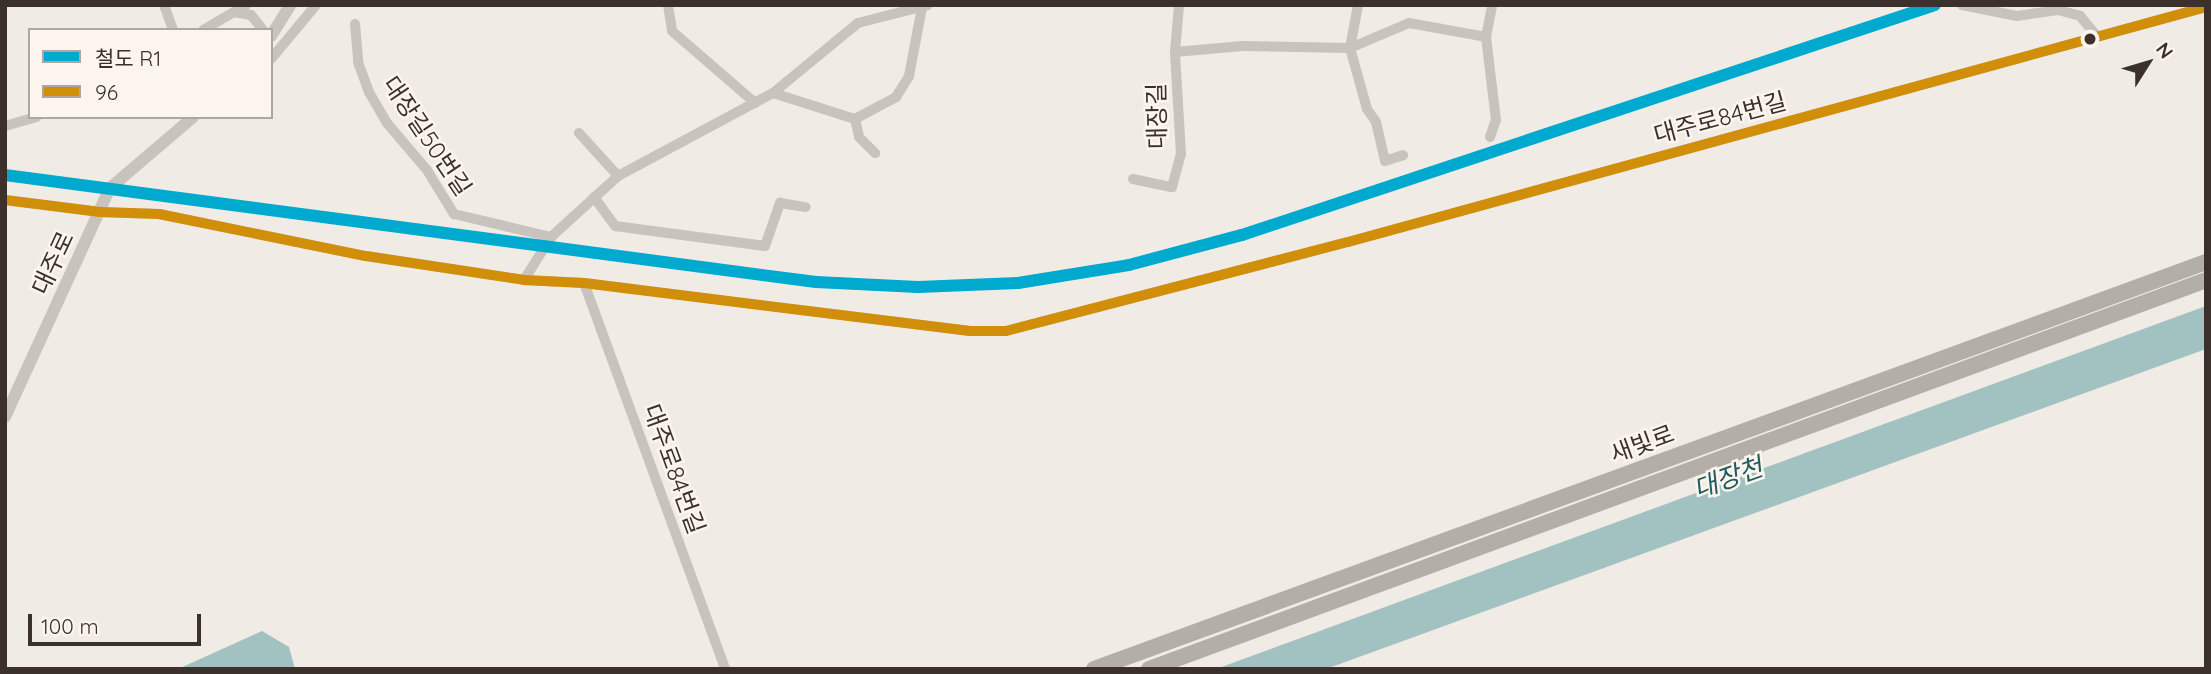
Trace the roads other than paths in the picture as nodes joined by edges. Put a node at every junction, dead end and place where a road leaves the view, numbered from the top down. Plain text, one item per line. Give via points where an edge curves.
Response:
1 (164, 5) edge
2 (246, 5) edge
3 (316, 5) edge
4 (668, 5) edge
5 (1180, 5) edge
6 (1358, 5) edge
7 (1492, 5) edge
8 (1962, 5) edge
9 (286, 6) edge
10 (925, 6) edge
11 (2206, 7) edge
12 (233, 12) junction
13 (355, 24) dead end
14 (172, 28) edge
15 (206, 28) edge
16 (261, 28) edge
17 (273, 32) edge
18 (2098, 36) junction
19 (1486, 37) junction
20 (1350, 48) junction
21 (1175, 52) junction
22 (273, 57) edge
23 (773, 93) junction
24 (755, 103) junction
25 (30, 119) edge
26 (190, 119) edge
27 (855, 120) junction
28 (5, 126) edge
29 (579, 133) dead end
30 (1490, 137) dead end
31 (875, 153) dead end
32 (1403, 155) dead end
33 (618, 176) junction
34 (1133, 179) dead end
35 (594, 197) junction
36 (5, 200) edge
37 (806, 207) dead end
38 (100, 212) junction
39 (551, 237) junction
40 (2206, 262) edge
41 (524, 280) junction
42 (2206, 280) edge
43 (584, 283) junction
44 (5, 417) edge
45 (726, 669) edge
46 (1094, 669) edge
47 (1149, 669) edge

1 - 14 street
2 - 12 street
3 - 22 street
4 - 24 street via 672,31
5 - 21 street, 대장길
6 - 20 street
7 - 19 street
8 - 18 street via 2017,16 2058,10 2080,16
9 - 17 street
10 - 23 street via 858,23
10 - 27 street via 909,76 896,97
11 - 18 street, 대주로84번길
12 - 15 street
12 - 16 street via 251,15
13 - 39 street, 대장길50번길 via 358,62 369,92 454,214
18 - 43 street, 대주로84번길 via 1006,331 970,331
19 - 20 street via 1409,23
19 - 30 street via 1496,120
20 - 21 street via 1243,46
20 - 32 street via 1385,161
21 - 34 street, 대장길 via 1181,154 1172,187
23 - 24 street
23 - 27 street
24 - 33 street
25 - 28 street
26 - 38 street, 대주로 via 110,188
27 - 31 street via 859,137
29 - 33 street
33 - 35 street
35 - 37 street via 615,226 765,246 780,203
35 - 39 street
36 - 38 street, 대주로84번길
38 - 41 street, 대주로84번길 via 159,214 366,256
38 - 44 street, 대주로
39 - 41 street
40 - 46 highway, 새빛로
41 - 43 street, 대주로84번길
42 - 47 highway, 새빛로
43 - 45 street, 대주로84번길

